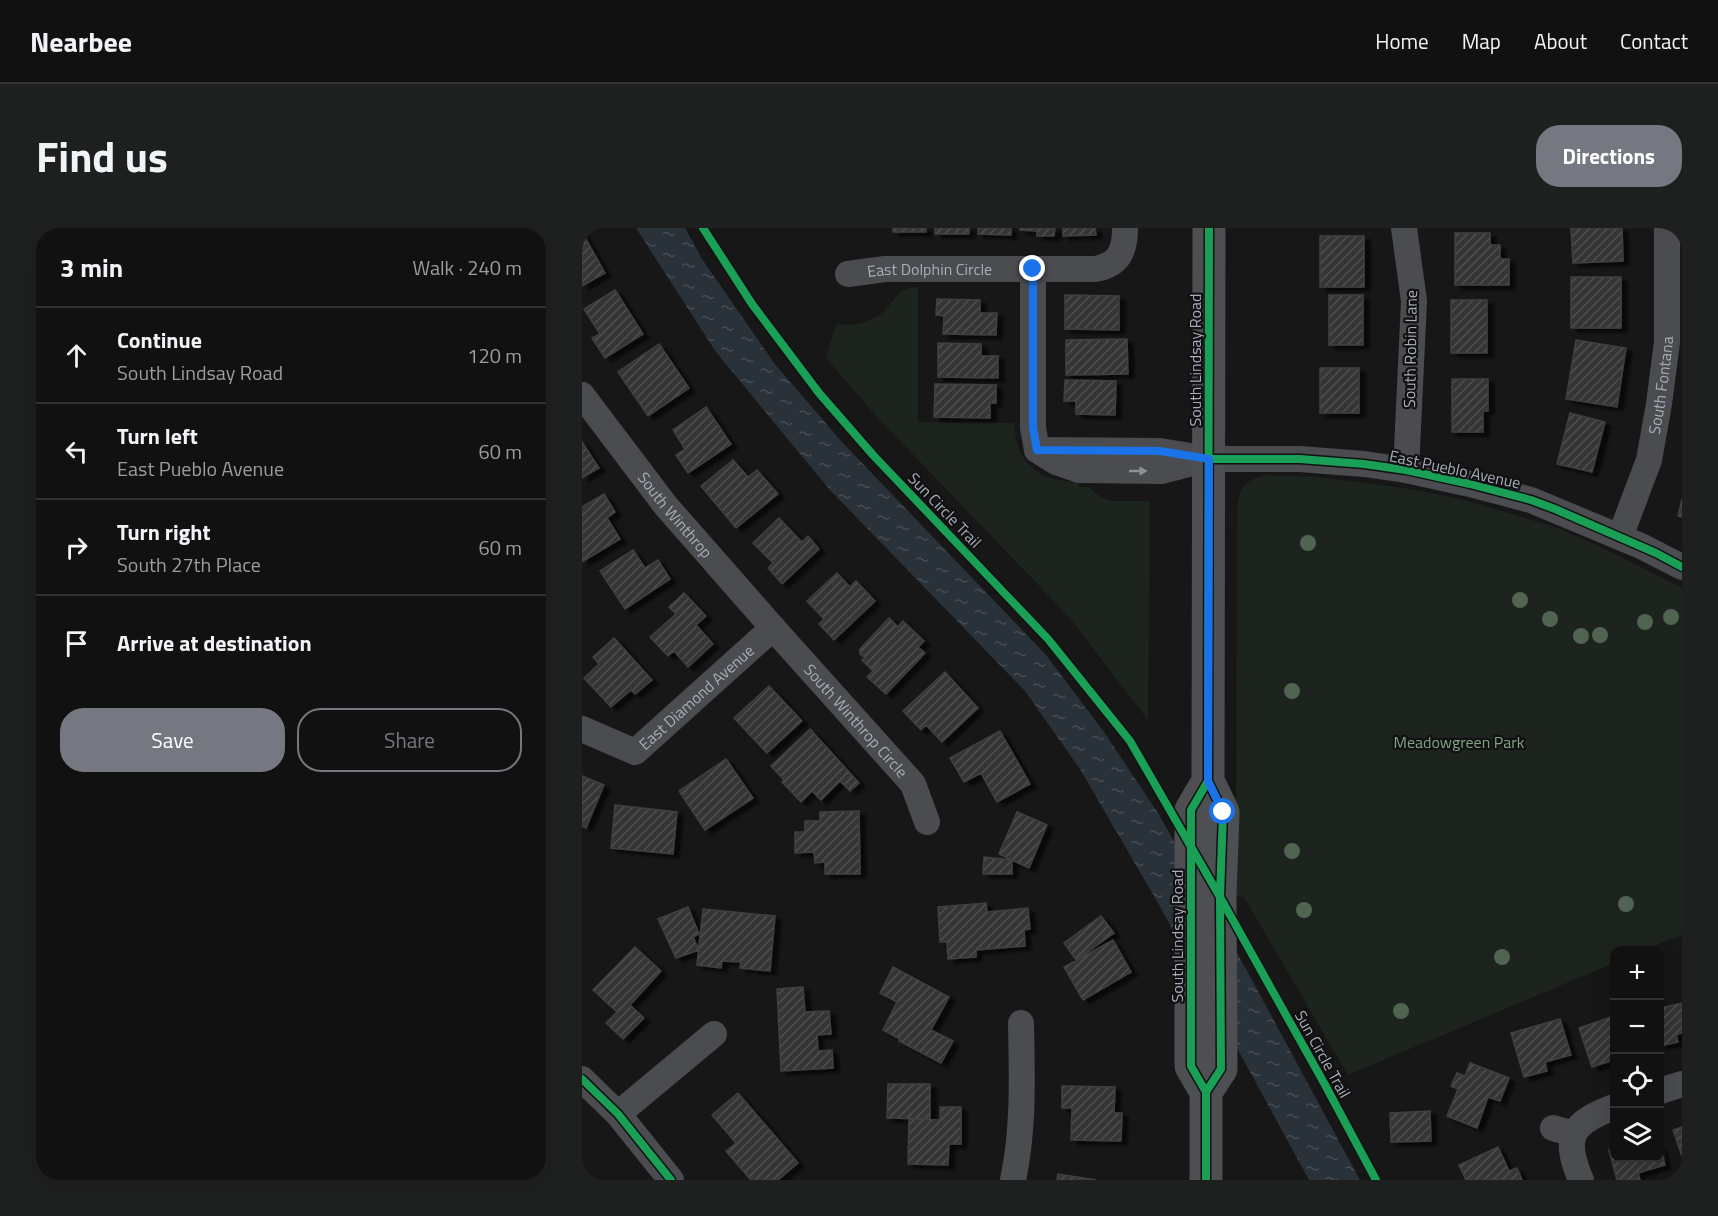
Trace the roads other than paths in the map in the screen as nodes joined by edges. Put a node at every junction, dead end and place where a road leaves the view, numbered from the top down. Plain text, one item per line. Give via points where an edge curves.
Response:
1 (1125, 228) edge
2 (1209, 228) edge
3 (1404, 228) edge
4 (1667, 228) edge
5 (1033, 269) junction
6 (848, 274) dead end
7 (582, 395) edge
8 (1209, 459) junction
9 (1406, 470) junction
10 (1620, 537) junction
11 (1682, 567) edge
12 (773, 628) junction
13 (582, 729) edge
14 (1208, 781) junction
15 (927, 822) dead end
16 (1021, 1023) dead end
17 (714, 1034) dead end
18 (582, 1079) edge
19 (1682, 1083) edge
20 (1664, 1089) edge
21 (1206, 1092) junction
22 (1612, 1108) edge
23 (618, 1114) junction
24 (671, 1180) edge
25 (1013, 1180) edge
26 (1206, 1180) edge
27 (1581, 1180) edge

1 - 5 street, East Dolphin Circle via 1117,259 1102,268
2 - 8 main road, South Lindsay Road
3 - 9 street, South Robin Lane via 1414,301
4 - 10 street, South Fontana via 1667,342 1659,404 1649,460
5 - 6 street, East Dolphin Circle via 885,269
5 - 8 street, East Pueblo Avenue via 1033,428 1037,450 1056,462 1089,471 1162,471
7 - 12 street, South Winthrop via 666,506
8 - 9 street, East Pueblo Avenue via 1300,459
8 - 14 main road, South Lindsay Road
9 - 10 street, East Pueblo Avenue via 1531,500
10 - 11 street, East Pueblo Avenue
12 - 13 street, East Diamond Avenue via 635,752
12 - 15 street, South Winthrop Circle via 914,784
14 - 21 main road, South Lindsay Road via 1223,812 1221,1069
14 - 21 main road, South Lindsay Road via 1191,810 1191,1066
16 - 25 street via 1022,1103
17 - 23 street
18 - 23 street
19 - 20 street
21 - 26 main road, South Lindsay Road
22 - 27 street via 1564,1131
23 - 24 street

